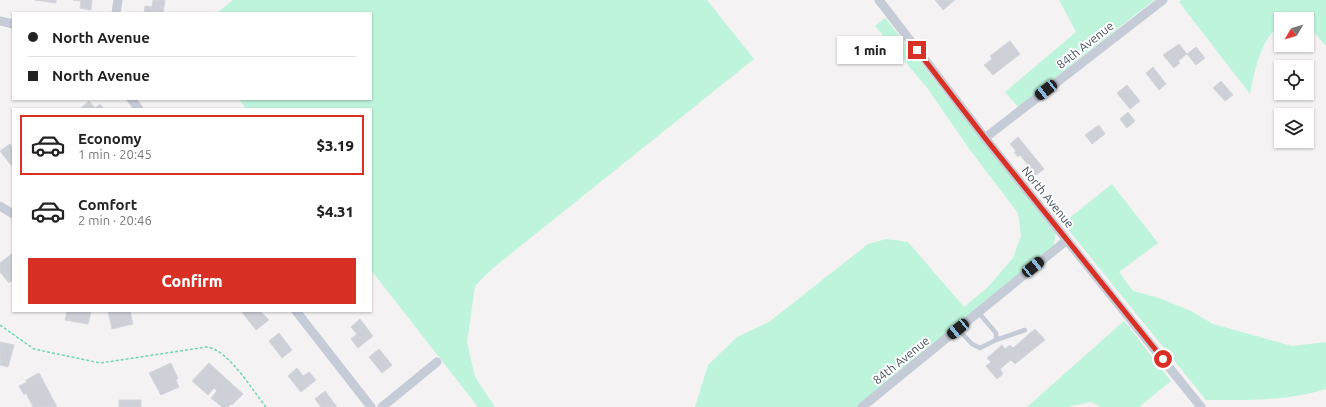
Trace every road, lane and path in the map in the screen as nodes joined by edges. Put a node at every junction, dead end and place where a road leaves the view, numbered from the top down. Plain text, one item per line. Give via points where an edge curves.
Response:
1 (118, 0) edge
2 (879, 0) edge
3 (1163, 0) edge
4 (116, 12) edge
5 (0, 22) edge
6 (12, 24) edge
7 (132, 100) edge
8 (138, 108) edge
9 (985, 138) junction
10 (0, 206) edge
11 (12, 213) edge
12 (1067, 240) junction
13 (297, 312) edge
14 (978, 312) junction
15 (0, 325) edge
16 (958, 329) junction
17 (1025, 330) dead end
18 (996, 340) junction
19 (437, 362) dead end
20 (266, 407) edge
21 (371, 407) edge
22 (382, 407) edge
23 (862, 407) edge
24 (1201, 407) edge

1 - 4 street
2 - 9 street, North Avenue
3 - 9 street, 84th Avenue
5 - 6 street
7 - 8 street
9 - 12 street, North Avenue
10 - 11 street
12 - 14 street, 84th Avenue
12 - 24 street, North Avenue
13 - 21 street
14 - 16 street, 84th Avenue
14 - 18 lane via 996,333
15 - 20 path via 34,349 100,363 213,348 230,362
16 - 18 lane via 972,344 980,348
16 - 23 street, 84th Avenue
17 - 18 lane
19 - 22 street

